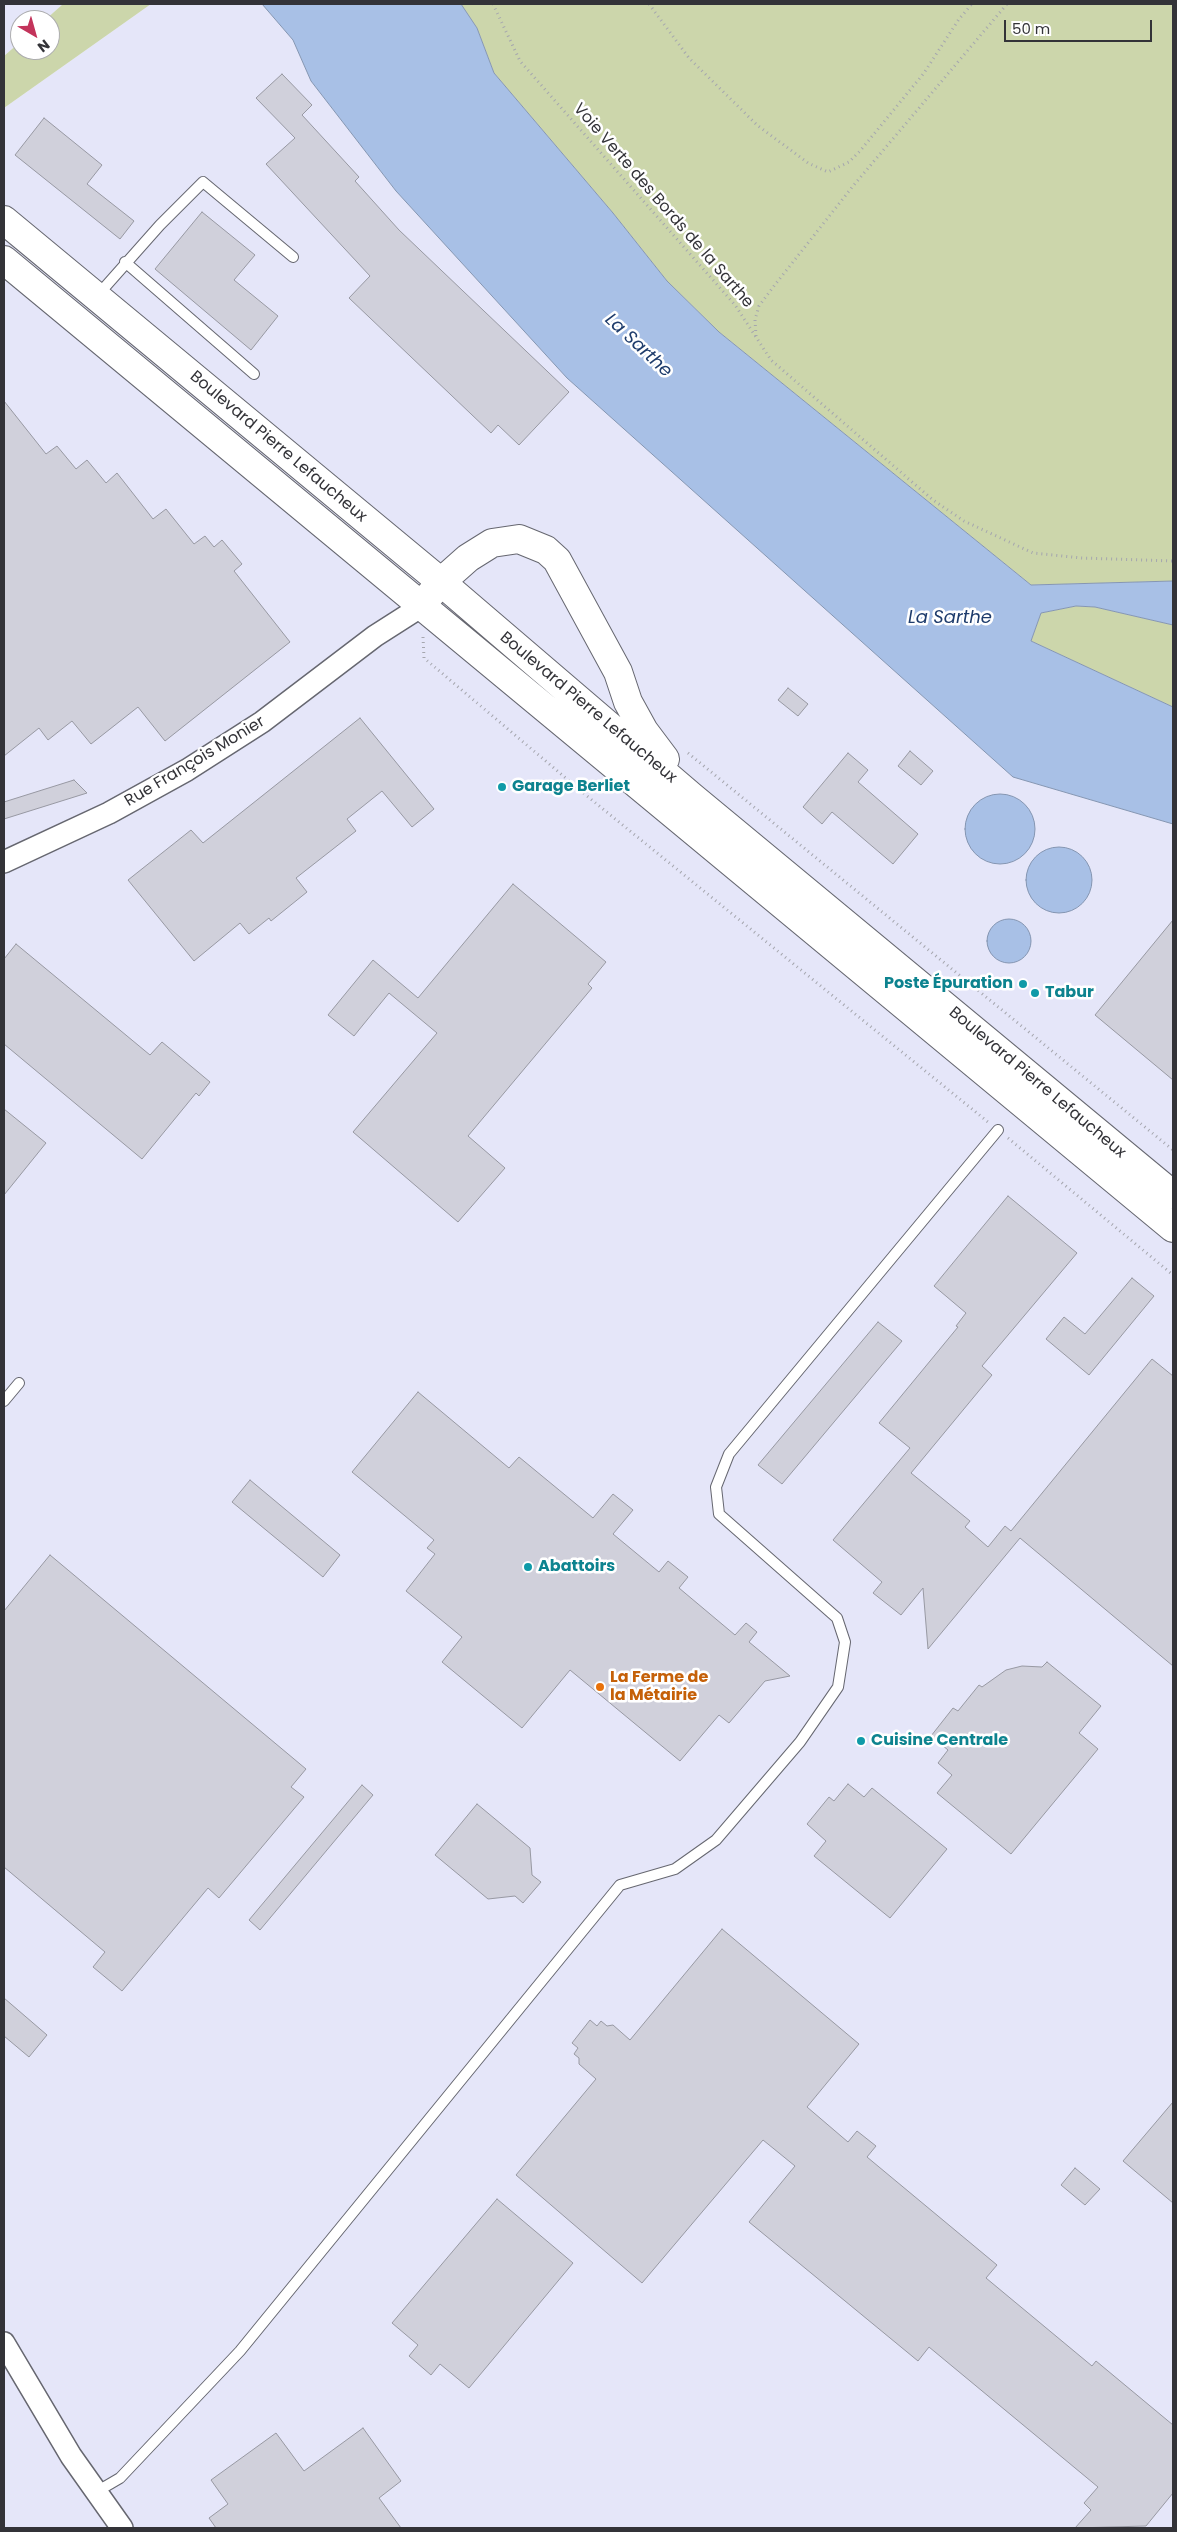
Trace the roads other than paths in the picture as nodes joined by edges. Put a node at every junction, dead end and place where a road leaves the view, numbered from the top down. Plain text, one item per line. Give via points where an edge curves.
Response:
1 (4, 220) edge
2 (293, 257) dead end
3 (4, 260) edge
4 (125, 262) junction
5 (96, 296) junction
6 (254, 374) dead end
7 (441, 582) junction
8 (422, 606) junction
9 (692, 796) junction
10 (4, 862) edge
11 (998, 1130) road end
12 (1173, 1195) edge
13 (1173, 1228) edge
14 (19, 1383) dead end
15 (4, 1401) edge
16 (4, 2343) edge
17 (96, 2492) junction
18 (122, 2528) edge

1 - 5 main road, Boulevard Pierre Lefaucheux
2 - 4 lane via 204,182
3 - 8 main road, Boulevard Pierre Lefaucheux
4 - 5 lane
4 - 6 lane
5 - 7 main road, Boulevard Pierre Lefaucheux
7 - 8 main road
7 - 9 main road, Boulevard Pierre Lefaucheux
7 - 9 main road via 492,542 519,539 546,550 557,560 618,672 628,702 644,730
8 - 10 street, Rue François Monier via 375,636 262,722 187,770 110,813
8 - 13 main road, Boulevard Pierre Lefaucheux
9 - 12 main road, Boulevard Pierre Lefaucheux
11 - 17 lane via 729,1454 716,1486 719,1514 837,1618 845,1642 838,1687 800,1742 716,1840 675,1869 620,1885 240,2351 120,2478
14 - 15 lane
16 - 17 street
17 - 18 street

